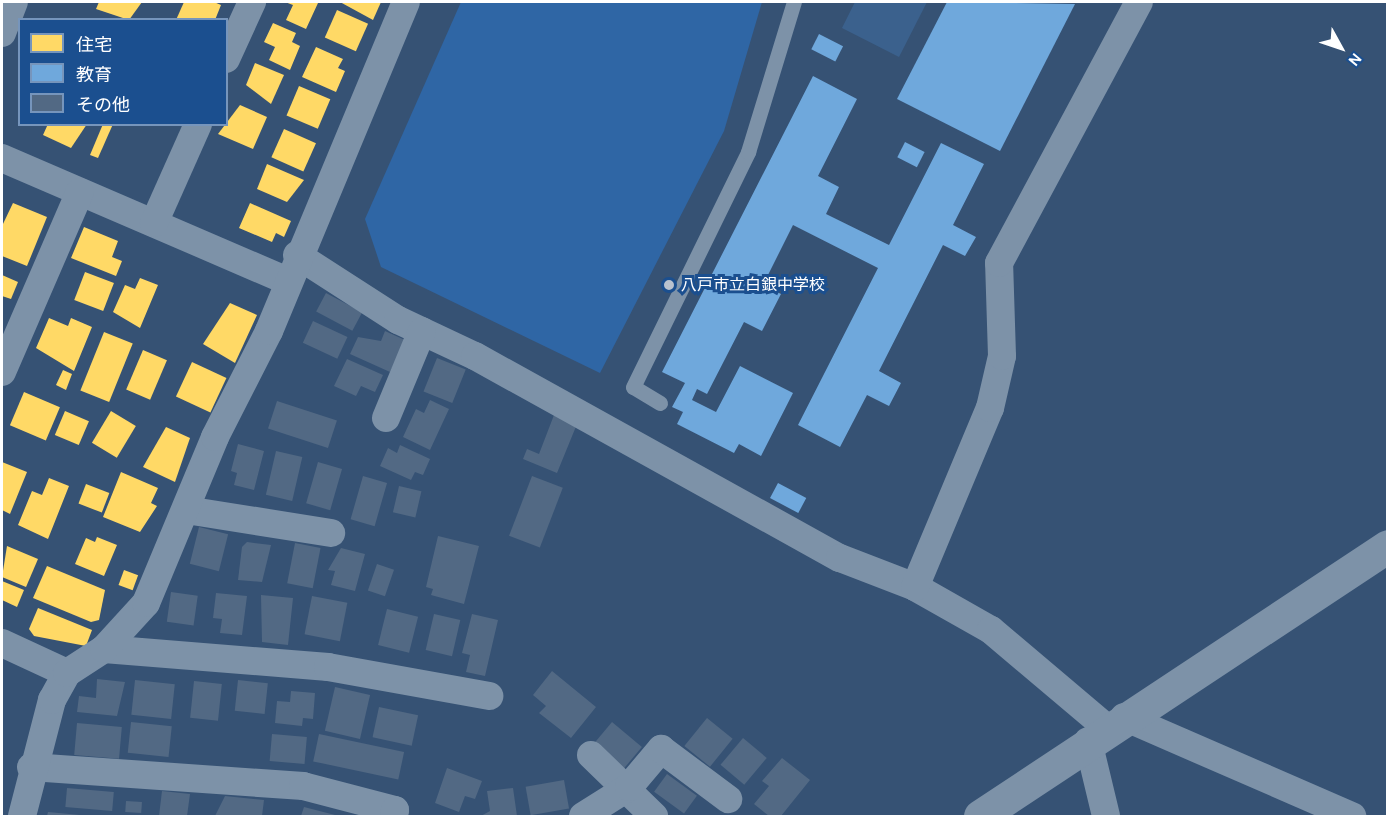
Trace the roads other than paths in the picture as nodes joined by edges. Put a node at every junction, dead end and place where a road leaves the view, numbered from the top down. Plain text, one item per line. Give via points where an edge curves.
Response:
1 (14, 2) edge
2 (252, 2) edge
3 (406, 2) edge
4 (794, 2) edge
5 (1139, 2) edge
6 (2, 33) edge
7 (228, 55) edge
8 (197, 126) edge
9 (2, 158) edge
10 (80, 192) junction
11 (154, 223) junction
12 (292, 268) junction
13 (422, 331) junction
14 (2, 372) edge
15 (660, 404) dead end
16 (386, 418) dead end
17 (186, 510) junction
18 (331, 533) dead end
19 (1388, 546) edge
20 (915, 587) junction
21 (2, 643) edge
22 (104, 650) junction
23 (67, 673) junction
24 (489, 696) dead end
25 (1106, 729) junction
26 (591, 755) dead end
27 (31, 767) junction
28 (629, 787) junction
29 (728, 799) dead end
30 (22, 816) edge
31 (394, 816) edge
32 (583, 816) edge
33 (654, 816) edge
34 (980, 816) edge
35 (1106, 816) edge
36 (1352, 816) edge

1 - 6 street
2 - 7 street
3 - 12 street
4 - 15 lane via 748,152 633,387
5 - 20 street via 999,263 1002,356 990,408
8 - 11 street
9 - 10 street
10 - 11 street
10 - 14 street
11 - 12 street
12 - 13 street
12 - 17 street
13 - 16 street
13 - 20 street via 840,558
17 - 18 street
17 - 22 street via 146,603
19 - 25 street
20 - 25 street via 991,630
21 - 23 street
22 - 23 street
22 - 24 street via 328,667
23 - 27 street via 52,700
25 - 34 street
25 - 35 street
25 - 36 street
26 - 28 street
27 - 30 street
27 - 31 street via 303,786 395,810
28 - 29 street via 661,749
28 - 32 street
28 - 33 street

